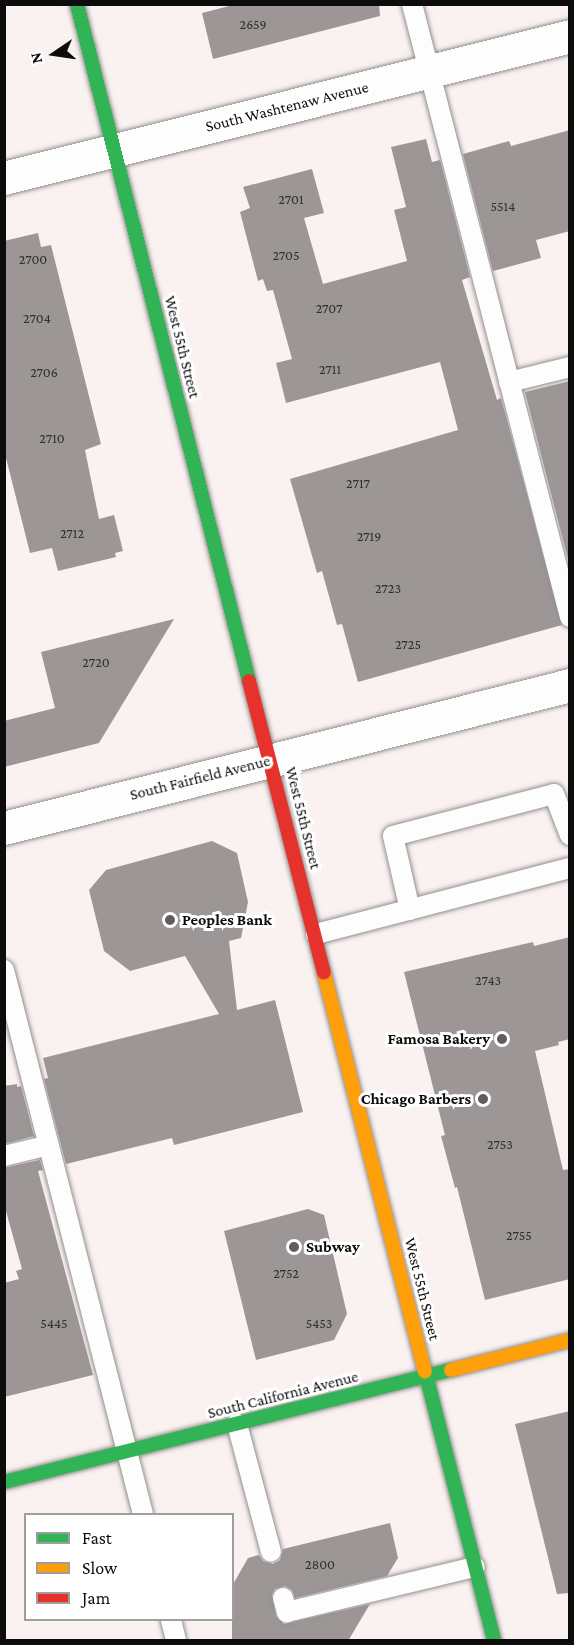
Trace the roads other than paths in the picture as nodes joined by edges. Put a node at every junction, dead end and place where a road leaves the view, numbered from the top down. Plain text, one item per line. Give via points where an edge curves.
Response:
1 (77, 4) edge
2 (412, 4) edge
3 (570, 36) edge
4 (429, 71) junction
5 (114, 150) junction
6 (4, 178) edge
7 (570, 367) edge
8 (508, 382) junction
9 (570, 617) edge
10 (570, 685) edge
11 (272, 760) junction
12 (4, 828) edge
13 (570, 835) edge
14 (570, 868) edge
15 (410, 910) junction
16 (316, 934) junction
17 (4, 970) edge
18 (50, 1145) junction
19 (4, 1156) edge
20 (570, 1340) edge
21 (426, 1376) junction
22 (237, 1424) junction
23 (127, 1451) junction
24 (4, 1482) edge
25 (142, 1513) edge
26 (271, 1552) dead end
27 (475, 1567) junction
28 (283, 1598) dead end
29 (171, 1621) edge
30 (176, 1641) edge
31 (494, 1641) edge

1 - 5 main road, West 55th Street
2 - 4 lane
3 - 4 street, South Washtenaw Avenue
4 - 5 street, South Washtenaw Avenue
4 - 8 lane
5 - 6 street, South Washtenaw Avenue
5 - 11 main road, West 55th Street
7 - 8 lane
8 - 9 lane
10 - 11 street, South Fairfield Avenue
11 - 12 street, South Fairfield Avenue
11 - 16 main road, West 55th Street
13 - 15 lane via 554,794 393,836
14 - 15 lane
15 - 16 lane
16 - 21 main road, West 55th Street
17 - 18 lane
18 - 19 lane
18 - 23 lane
20 - 21 main road, South California Avenue
21 - 22 main road, South California Avenue
21 - 27 main road, West 55th Street
22 - 23 main road, South California Avenue
22 - 26 lane
23 - 24 main road, South California Avenue
23 - 25 lane
27 - 28 lane via 287,1612
27 - 31 main road, West 55th Street
29 - 30 lane

